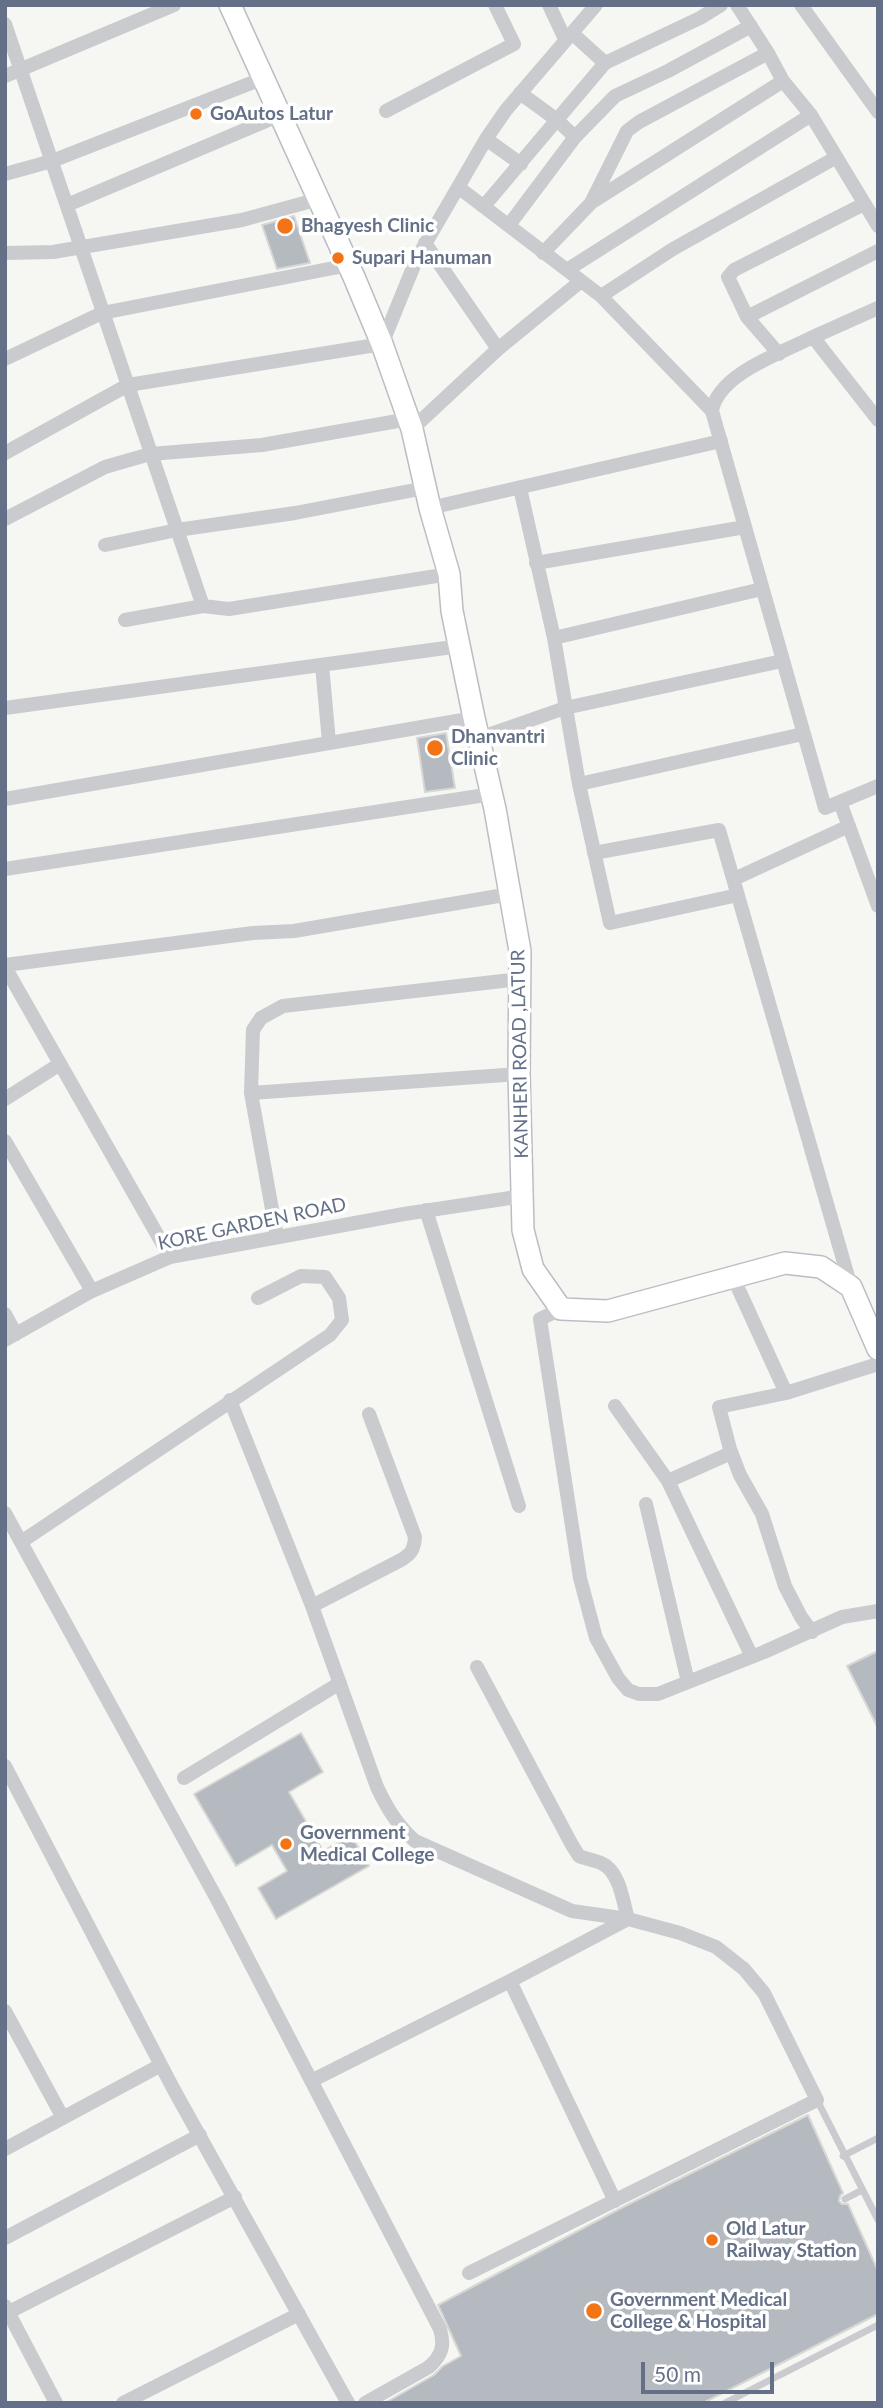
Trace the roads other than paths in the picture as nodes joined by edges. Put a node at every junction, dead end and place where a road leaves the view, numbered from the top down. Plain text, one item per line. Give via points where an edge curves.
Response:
1 (174, 5) edge
2 (230, 5) edge
3 (495, 5) edge
4 (549, 5) edge
5 (596, 5) edge
6 (721, 5) edge
7 (737, 5) edge
8 (801, 5) edge
9 (5, 24) edge
10 (751, 26) junction
11 (569, 36) junction
12 (768, 53) junction
13 (605, 63) junction
14 (20, 70) junction
15 (5, 76) edge
16 (264, 78) junction
17 (783, 81) junction
18 (520, 93) junction
19 (386, 111) dead end
20 (878, 112) edge
21 (280, 115) junction
22 (811, 115) junction
23 (556, 120) junction
24 (575, 137) junction
25 (486, 139) junction
26 (835, 158) junction
27 (52, 161) junction
28 (521, 164) junction
29 (5, 174) edge
30 (458, 187) junction
31 (319, 199) junction
32 (592, 202) junction
33 (864, 204) junction
34 (67, 205) junction
35 (484, 206) junction
36 (509, 225) junction
37 (878, 226) edge
38 (425, 243) junction
39 (82, 246) junction
40 (878, 251) edge
41 (5, 253) edge
42 (543, 253) junction
43 (349, 265) junction
44 (567, 270) junction
45 (581, 281) junction
46 (601, 296) junction
47 (878, 308) edge
48 (102, 313) junction
49 (747, 317) junction
50 (813, 337) junction
51 (382, 344) junction
52 (498, 349) junction
53 (779, 354) junction
54 (5, 359) edge
55 (128, 385) junction
56 (712, 411) junction
57 (878, 421) edge
58 (411, 424) junction
59 (721, 441) junction
60 (5, 453) edge
61 (150, 454) junction
62 (520, 488) junction
63 (428, 498) junction
64 (5, 519) edge
65 (745, 527) junction
66 (177, 530) junction
67 (105, 545) dead end
68 (536, 563) junction
69 (449, 574) junction
70 (762, 589) junction
71 (203, 606) junction
72 (125, 621) dead end
73 (554, 638) junction
74 (460, 646) junction
75 (782, 661) junction
76 (322, 665) junction
77 (5, 708) edge
78 (565, 708) junction
79 (476, 728) junction
80 (803, 734) junction
81 (328, 742) junction
82 (579, 784) junction
83 (878, 786) edge
84 (492, 794) junction
85 (5, 799) edge
86 (840, 802) junction
87 (849, 826) junction
88 (594, 853) junction
89 (5, 869) edge
90 (734, 879) junction
91 (510, 894) junction
92 (738, 895) junction
93 (878, 906) edge
94 (5, 966) edge
95 (520, 979) junction
96 (60, 1064) junction
97 (519, 1074) junction
98 (251, 1093) junction
99 (5, 1099) edge
100 (5, 1141) edge
101 (523, 1196) junction
102 (426, 1210) junction
103 (276, 1237) junction
104 (170, 1257) junction
105 (733, 1277) junction
106 (852, 1287) junction
107 (92, 1292) junction
108 (258, 1298) dead end
109 (561, 1309) junction
110 (5, 1314) edge
111 (873, 1321) edge
112 (11, 1337) edge
113 (878, 1349) edge
114 (878, 1364) edge
115 (786, 1393) junction
116 (230, 1400) junction
117 (615, 1406) dead end
118 (369, 1414) dead end
119 (732, 1453) junction
120 (668, 1481) junction
121 (646, 1504) dead end
122 (519, 1506) dead end
123 (5, 1513) edge
124 (21, 1542) junction
125 (312, 1606) junction
126 (878, 1611) edge
127 (812, 1632) junction
128 (752, 1657) junction
129 (477, 1667) dead end
130 (688, 1682) junction
131 (340, 1684) junction
132 (5, 1766) edge
133 (184, 1778) dead end
134 (11, 1792) edge
135 (628, 1919) junction
136 (510, 1981) junction
137 (5, 2011) edge
138 (161, 2065) junction
139 (313, 2080) junction
140 (817, 2099) junction
141 (64, 2118) junction
142 (200, 2135) junction
143 (878, 2138) edge
144 (5, 2149) edge
145 (844, 2156) junction
146 (862, 2190) junction
147 (235, 2197) junction
148 (845, 2199) dead end
149 (617, 2205) junction
150 (878, 2220) edge
151 (5, 2238) edge
152 (469, 2273) dead end
153 (6, 2311) edge
154 (299, 2314) junction
155 (878, 2325) edge
156 (831, 2338) dead end
157 (835, 2348) junction
158 (56, 2403) edge
159 (123, 2403) edge
160 (348, 2403) edge
161 (365, 2403) edge
162 (725, 2403) edge

1 - 14 street
2 - 16 street, KANHERI ROAD ,LATUR
3 - 19 street via 514,44
4 - 11 street
5 - 11 street
6 - 13 street
7 - 10 street
8 - 20 street
9 - 14 street
10 - 12 street
10 - 24 street via 615,96
11 - 13 street
11 - 18 street
12 - 17 street
12 - 32 street via 626,131
13 - 23 street
14 - 15 street
14 - 27 street
16 - 21 street, KANHERI ROAD ,LATUR
16 - 27 street
17 - 22 street
17 - 32 street
18 - 23 street
18 - 25 street
21 - 31 street, KANHERI ROAD ,LATUR
21 - 34 street
22 - 26 street
22 - 44 street
23 - 24 street
23 - 28 street
24 - 36 street
25 - 28 street
25 - 30 street
26 - 33 street
26 - 46 street via 673,249
27 - 29 street
27 - 34 street
28 - 35 street
30 - 35 street
30 - 38 street
31 - 39 street via 242,220
31 - 43 street, KANHERI ROAD ,LATUR
32 - 42 street
33 - 37 street
33 - 49 street via 730,274 729,283
34 - 39 street
35 - 36 street
36 - 42 street
38 - 51 street
38 - 52 street
39 - 41 street
39 - 48 street
40 - 49 street
42 - 44 street
43 - 48 street
43 - 51 street, KANHERI ROAD ,LATUR
44 - 45 street
45 - 46 street
45 - 52 street
46 - 56 street
47 - 50 street
48 - 54 street
48 - 55 street
49 - 53 street
50 - 53 street
50 - 57 street
51 - 55 street
51 - 58 street, KANHERI ROAD ,LATUR
52 - 58 street
53 - 56 street via 731,378 714,398
55 - 60 street
55 - 61 street
56 - 59 street
58 - 61 street via 262,445
58 - 63 street, KANHERI ROAD ,LATUR
59 - 62 street
59 - 65 street
61 - 64 street via 105,467
61 - 66 street
62 - 63 street
62 - 68 street
63 - 66 street
63 - 69 street, KANHERI ROAD ,LATUR
65 - 68 street
65 - 70 street
66 - 67 street
66 - 71 street
68 - 73 street
69 - 71 street via 229,608
69 - 74 street, KANHERI ROAD ,LATUR
70 - 73 street
70 - 75 street
71 - 72 street
73 - 78 street
74 - 76 street
74 - 79 street, KANHERI ROAD ,LATUR
75 - 78 street
75 - 80 street
76 - 77 street
76 - 81 street
78 - 79 street
78 - 82 street
79 - 81 street
79 - 84 street, KANHERI ROAD ,LATUR
80 - 82 street
80 - 86 street via 825,808
81 - 85 street
82 - 88 street
83 - 86 street
84 - 89 street
84 - 91 street, KANHERI ROAD ,LATUR
86 - 87 street
87 - 90 street
87 - 93 street
88 - 90 street via 719,830
88 - 92 street via 610,923
90 - 92 street
91 - 94 street via 294,931
91 - 95 street, KANHERI ROAD ,LATUR
92 - 106 street
94 - 96 street
95 - 97 street, KANHERI ROAD ,LATUR
95 - 98 street via 283,1006 261,1018 253,1030
96 - 99 street
96 - 104 street
97 - 98 street
97 - 101 street, KANHERI ROAD ,LATUR
98 - 103 street
100 - 107 street
101 - 102 street, KORE GARDEN ROAD
101 - 109 street, KANHERI ROAD ,LATUR via 523,1230 533,1269
102 - 103 street, KORE GARDEN ROAD
102 - 122 street
103 - 104 street, KORE GARDEN ROAD
104 - 107 street, KORE GARDEN ROAD
105 - 106 street via 785,1263 821,1267
105 - 109 street via 608,1311
105 - 115 street
106 - 111 street
107 - 112 street, KORE GARDEN ROAD
108 - 116 street via 300,1276 325,1277 340,1297 342,1320 330,1335
109 - 130 street via 540,1319 580,1578 596,1637 628,1690 658,1694
110 - 112 street
111 - 113 street
114 - 115 street
115 - 119 street via 719,1407
116 - 124 street
116 - 125 street
117 - 120 street
118 - 125 street via 415,1537 414,1547 401,1560
119 - 120 street
119 - 127 street via 762,1514 785,1586
120 - 128 street
121 - 130 street
123 - 124 street
124 - 139 street
125 - 131 street
126 - 127 street via 842,1617
127 - 128 street
128 - 130 street
129 - 135 street via 572,1845 579,1856 609,1868
131 - 133 street
131 - 135 street via 387,1808 415,1841 572,1911
132 - 134 street
134 - 138 street
135 - 136 street
135 - 140 street via 716,1947 744,1969 764,1993
136 - 139 street
136 - 149 street
137 - 141 street
138 - 141 street
138 - 142 street
139 - 161 street via 444,2340 443,2351 429,2367
140 - 145 lane
140 - 149 street
141 - 144 street
142 - 147 street
142 - 151 street
143 - 145 lane
145 - 146 lane
146 - 148 lane
146 - 150 lane
147 - 153 street
147 - 154 street
149 - 152 street
153 - 158 street
154 - 159 street
154 - 160 street
155 - 157 lane
156 - 157 lane
157 - 162 lane

